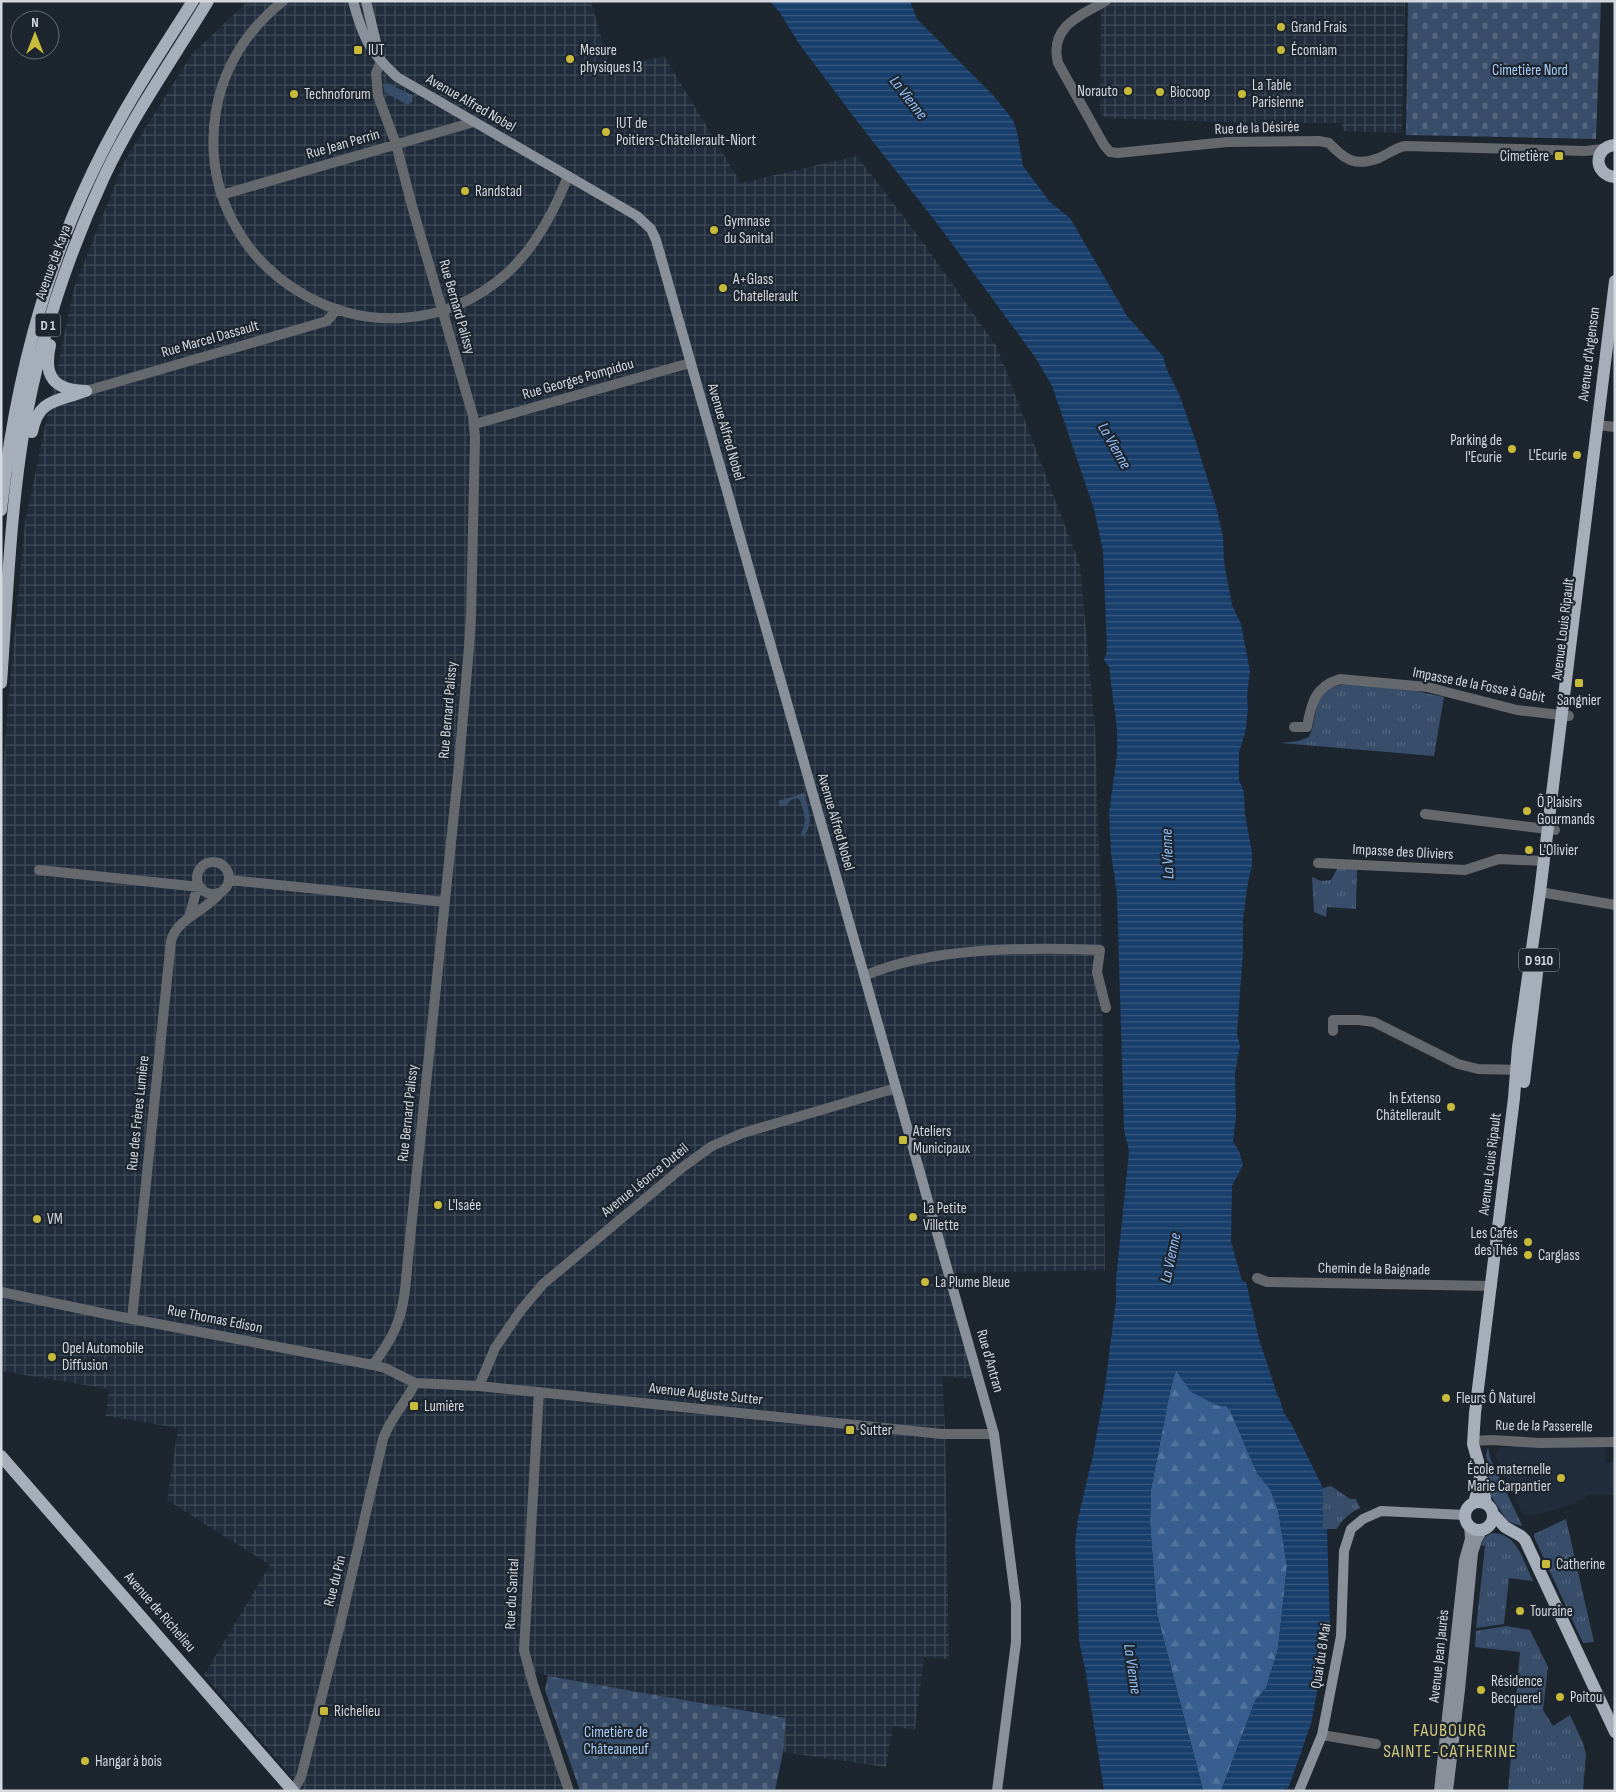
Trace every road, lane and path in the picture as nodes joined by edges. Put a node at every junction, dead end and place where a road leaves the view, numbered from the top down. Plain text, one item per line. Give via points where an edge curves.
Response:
1 (193, 1) edge
2 (208, 1) edge
3 (283, 1) edge
4 (353, 1) edge
5 (366, 1) edge
6 (1106, 1) edge
7 (381, 62) junction
8 (474, 122) junction
9 (396, 144) junction
10 (1611, 145) edge
11 (1585, 151) junction
12 (116, 152) junction
13 (1598, 165) junction
14 (568, 176) junction
15 (1614, 178) edge
16 (221, 195) junction
17 (1615, 281) edge
18 (337, 309) junction
19 (443, 310) junction
20 (1615, 334) edge
21 (690, 362) junction
22 (86, 391) junction
23 (475, 424) junction
24 (1603, 428) edge
25 (1, 510) edge
26 (13, 527) junction
27 (1, 683) edge
28 (1565, 715) junction
29 (1294, 727) dead end
30 (1425, 814) dead end
31 (1551, 829) junction
32 (1544, 861) junction
33 (1318, 863) dead end
34 (39, 870) dead end
35 (230, 880) junction
36 (200, 887) junction
37 (220, 893) junction
38 (1544, 893) junction
39 (445, 902) junction
40 (1615, 905) edge
41 (189, 918) junction
42 (857, 951) joint
43 (864, 976) junction
44 (1106, 1008) dead end
45 (1333, 1031) dead end
46 (1521, 1070) junction
47 (896, 1088) junction
48 (1257, 1278) dead end
49 (1492, 1286) junction
50 (3, 1293) edge
51 (132, 1319) junction
52 (373, 1365) junction
53 (415, 1383) junction
54 (479, 1386) junction
55 (539, 1392) junction
56 (994, 1434) junction
57 (1477, 1441) junction
58 (1615, 1442) edge
59 (1, 1456) edge
60 (1480, 1503) junction
61 (1467, 1520) junction
62 (1488, 1523) junction
63 (1615, 1732) edge
64 (1322, 1736) junction
65 (1376, 1744) dead end
66 (293, 1791) edge
67 (569, 1791) edge
68 (997, 1791) edge
69 (1299, 1791) edge
70 (1439, 1791) edge
71 (1448, 1791) edge

1 - 25 main road, Avenue de Kaya / D 1 via 118,122 68,229 27,355
2 - 12 main road, Avenue de Kaya / D 1
3 - 16 street via 242,44 224,81 214,122 216,170
4 - 7 street, Avenue Alfred Nobel via 360,29
5 - 7 street
6 - 11 street, Rue de la Désirée via 1068,24 1059,36 1056,52 1058,63 1110,152 1227,142 1320,141 1330,143 1346,159 1357,162 1405,146
7 - 8 street, Avenue Alfred Nobel via 397,77
7 - 9 street, Rue Bernard Palissy via 376,73 378,96
8 - 9 street, Rue Jean Perrin
8 - 14 street, Avenue Alfred Nobel
9 - 16 street, Rue Jean Perrin
9 - 19 street, Rue Bernard Palissy
10 - 11 street, Rue de la Désirée
10 - 13 main road via 1598,158
11 - 13 street
12 - 22 main road via 64,293 47,359 50,374 58,385 71,391
12 - 26 main road, Avenue de Kaya / D 1 via 79,236 49,321 31,394
13 - 15 main road via 1604,174
14 - 19 street via 550,216 524,257 485,290
14 - 21 street, Avenue Alfred Nobel via 637,216 651,229
16 - 18 street via 244,240 264,265 294,289
17 - 24 main road, Avenue d'Argenson / D 910
18 - 19 street via 400,318
18 - 22 street, Rue Marcel Dassault via 327,321
19 - 23 street, Rue Bernard Palissy
20 - 24 main road, Avenue d'Argenson / D 910
21 - 23 street, Rue Georges Pompidou
21 - 42 street, Avenue Alfred Nobel
22 - 26 main road via 51,402 37,414
23 - 39 street, Rue Bernard Palissy via 471,617
24 - 28 main road, Avenue Louis Ripault / D 910
26 - 27 main road, Avenue de Kaya / D 1
28 - 29 street, Impasse de la Fosse à Gabit via 1517,710 1427,687 1340,679 1328,682 1318,693 1311,706 1307,727
28 - 31 main road, Avenue Louis Ripault / D 910
30 - 31 street
31 - 32 main road, Avenue Louis Ripault / D 910
31 - 38 main road, Avenue Louis Ripault / D 910
32 - 33 street, Impasse des Oliviers via 1498,859 1465,870
32 - 38 main road, Avenue Louis Ripault / D 910
34 - 36 street
35 - 36 street via 224,865 210,862 198,872
35 - 37 street
35 - 39 street
36 - 37 street via 207,893
36 - 41 street, Rue des Frères Lumière
37 - 41 street, Rue des Frères Lumière
38 - 40 street
38 - 46 main road, Avenue Louis Ripault / D 910 via 1518,1047
39 - 52 street, Rue Bernard Palissy via 403,1301 397,1324
41 - 51 street, Rue des Frères Lumière via 175,931 171,941
42 - 43 street, Rue d'Antran
43 - 44 street via 893,965 948,954 1038,948 1100,950 1098,972
43 - 47 street, Rue d'Antran
45 - 46 street via 1333,1020 1369,1021 1458,1064 1478,1069
46 - 49 main road, Avenue Louis Ripault / D 910
46 - 57 main road, Avenue Louis Ripault / D 910
47 - 54 street, Avenue Léonce Duteil via 743,1133 712,1146 543,1284 525,1304 496,1348
47 - 56 street, Rue d'Antran
48 - 49 street, Chemin de la Baignade via 1267,1282
49 - 57 main road, Avenue Louis Ripault / D 910 via 1475,1413
50 - 51 street, Rue Thomas Edison
51 - 52 street, Rue Thomas Edison
52 - 53 street, Rue Thomas Edison
53 - 54 street, Avenue Auguste Sutter
53 - 66 street, Rue du Pin via 383,1439 340,1625 301,1776
54 - 55 street, Avenue Auguste Sutter
55 - 56 street, Avenue Auguste Sutter via 942,1434
55 - 67 street, Rue du Sanital via 524,1650
56 - 68 street, Rue d'Antran via 1017,1622
57 - 58 street, Rue de la Passerelle
57 - 60 main road, Avenue Louis Ripault / D 910
59 - 66 main road, Avenue de Richelieu
60 - 61 main road via 1468,1508
60 - 62 main road via 1491,1508
61 - 62 main road via 1474,1528
61 - 64 street, Quai du 8 Mai via 1381,1511 1370,1515 1351,1530 1344,1550 1341,1636
61 - 70 street, Avenue Jean Jaurès via 1470,1539 1464,1560
62 - 63 main road via 1499,1522 1524,1540
62 - 71 street, Avenue Jean Jaurès via 1477,1540 1474,1553
64 - 65 street
64 - 69 street, Quai du 8 Mai

